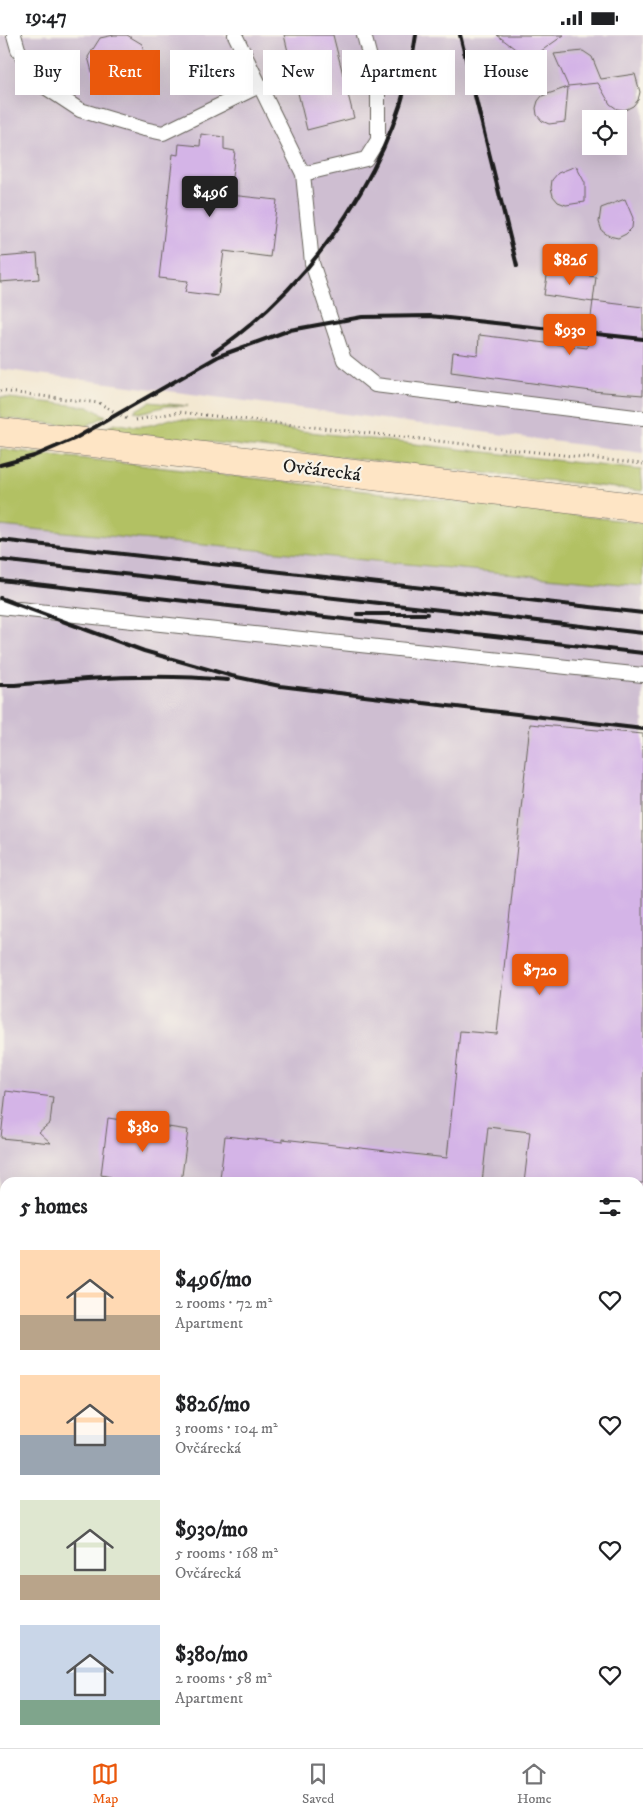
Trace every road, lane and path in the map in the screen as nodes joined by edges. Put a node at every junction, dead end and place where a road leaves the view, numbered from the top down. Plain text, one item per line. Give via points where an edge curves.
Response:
1 (14, 35) edge
2 (235, 35) edge
3 (364, 35) edge
4 (259, 86) junction
5 (303, 175) junction
6 (0, 391) edge
7 (643, 418) edge
8 (0, 432) edge
9 (643, 464) edge
10 (643, 508) edge
11 (0, 607) edge
12 (643, 675) edge

1 - 4 lane via 18,49 39,83 80,110 163,133
2 - 4 lane
3 - 5 lane via 378,88 378,140 366,159
4 - 5 lane
5 - 7 lane via 312,263 344,359 375,385
6 - 9 path via 99,403 130,420 178,412
8 - 10 main road, Ovčárecká
11 - 12 lane

